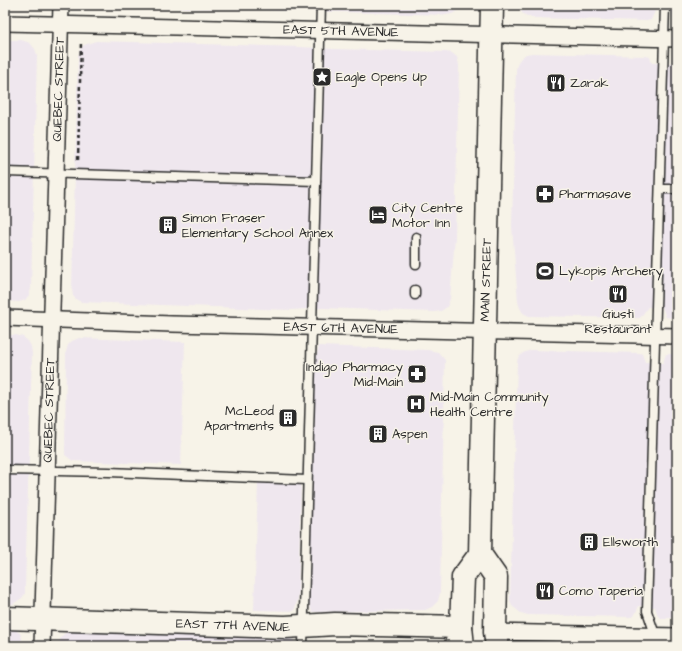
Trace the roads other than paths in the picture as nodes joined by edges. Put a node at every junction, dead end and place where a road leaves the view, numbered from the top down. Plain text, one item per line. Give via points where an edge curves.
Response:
1 (61, 5) edge
2 (321, 5) edge
3 (492, 5) edge
4 (665, 5) edge
5 (5, 23) edge
6 (60, 25) junction
7 (320, 32) junction
8 (491, 35) junction
9 (670, 39) edge
10 (5, 172) edge
11 (57, 174) junction
12 (316, 181) junction
13 (660, 189) junction
14 (677, 189) edge
15 (416, 237) dead end
16 (416, 264) dead end
17 (5, 318) edge
18 (52, 319) junction
19 (311, 327) junction
20 (484, 332) junction
21 (655, 336) junction
22 (677, 336) edge
23 (5, 470) edge
24 (47, 471) junction
25 (307, 480) junction
26 (480, 554) junction
27 (5, 618) edge
28 (43, 619) junction
29 (303, 636) edge
30 (677, 636) edge
31 (460, 640) edge
32 (495, 641) edge
33 (657, 641) edge
34 (42, 646) edge
35 (470, 646) edge

1 - 6 street, QUEBEC STREET
2 - 7 lane
3 - 8 main road, MAIN STREET
4 - 9 lane
5 - 6 street, EAST 5TH AVENUE
6 - 7 street, EAST 5TH AVENUE
6 - 11 street, QUEBEC STREET
7 - 8 street, EAST 5TH AVENUE
7 - 12 lane
8 - 9 street, EAST 5TH AVENUE
8 - 20 main road, MAIN STREET
9 - 13 lane
10 - 11 lane
11 - 12 lane
11 - 18 street, QUEBEC STREET
12 - 19 lane
13 - 14 lane
13 - 21 lane
15 - 16 lane
17 - 18 street, EAST 6TH AVENUE
18 - 19 street, EAST 6TH AVENUE
18 - 24 street, QUEBEC STREET
19 - 20 street, EAST 6TH AVENUE
19 - 25 lane
20 - 21 street, EAST 6TH AVENUE
20 - 26 main road, MAIN STREET
21 - 22 street, EAST 6TH AVENUE
21 - 33 lane via 647,611
23 - 24 lane
24 - 25 lane
24 - 28 street, QUEBEC STREET
25 - 29 lane
26 - 31 main road via 463,577
26 - 32 main road via 496,577
27 - 28 main road, EAST 7TH AVENUE
28 - 29 main road, EAST 7TH AVENUE via 277,627
28 - 34 street, QUEBEC STREET
29 - 31 main road, EAST 7TH AVENUE via 356,624
30 - 33 street
31 - 35 main road
32 - 33 street

